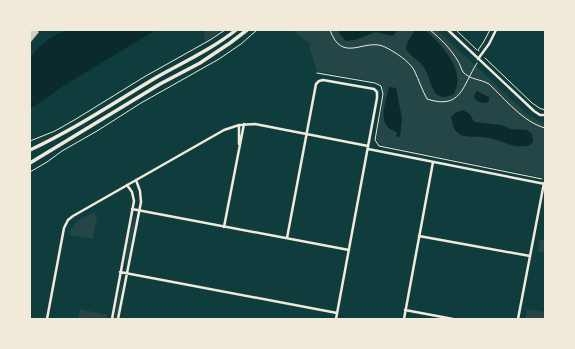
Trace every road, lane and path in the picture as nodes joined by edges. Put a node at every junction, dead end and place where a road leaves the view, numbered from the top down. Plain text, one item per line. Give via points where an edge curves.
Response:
1 (225, 30) edge
2 (236, 30) edge
3 (247, 30) edge
4 (257, 30) edge
5 (330, 30) edge
6 (430, 30) edge
7 (448, 30) edge
8 (456, 30) edge
9 (490, 30) edge
10 (496, 30) edge
11 (478, 50) junction
12 (482, 54) junction
13 (478, 59) junction
14 (186, 60) junction
15 (190, 68) junction
16 (316, 73) dead end
17 (469, 77) junction
18 (545, 111) edge
19 (545, 115) edge
20 (244, 124) junction
21 (239, 125) junction
22 (545, 128) edge
23 (306, 134) junction
24 (30, 141) edge
25 (368, 146) junction
26 (239, 147) junction
27 (368, 149) junction
28 (30, 150) edge
29 (433, 162) junction
30 (30, 163) edge
31 (30, 172) edge
32 (545, 179) edge
33 (136, 180) junction
34 (544, 183) edge
35 (127, 185) junction
36 (132, 209) junction
37 (139, 211) junction
38 (224, 227) junction
39 (419, 236) junction
40 (287, 238) junction
41 (349, 250) junction
42 (530, 256) junction
43 (120, 272) junction
44 (128, 274) junction
45 (405, 310) junction
46 (337, 313) junction
47 (47, 319) edge
48 (112, 319) edge
49 (118, 319) edge
50 (336, 319) edge
51 (404, 319) edge
52 (453, 319) edge
53 (518, 319) edge

1 - 24 path via 66,125
2 - 14 street via 214,46
3 - 15 street
4 - 31 path via 226,55 141,103
5 - 17 path via 333,39 340,46 350,48 377,45 401,57 414,69 427,99 444,103 454,100 460,95
6 - 17 path via 448,46 463,72
7 - 13 street
8 - 11 path
9 - 11 path
10 - 12 street
11 - 12 path
12 - 13 street
12 - 18 path via 532,103
13 - 17 path
13 - 19 street via 534,112
14 - 15 street
14 - 28 street via 85,122
15 - 30 street
16 - 32 path via 381,86 383,94 375,140 379,146
17 - 22 path via 485,81 524,117
20 - 21 street
20 - 23 street
20 - 26 street
21 - 26 street
21 - 33 street via 224,130
23 - 25 street
23 - 25 street via 318,81 326,80 372,88 378,95
23 - 40 street
25 - 27 street
26 - 38 street
27 - 29 street
27 - 41 street
29 - 34 street
29 - 39 street
33 - 35 street
33 - 37 street via 141,197
34 - 42 street
35 - 36 street via 133,195
35 - 47 street via 66,222
36 - 37 street
36 - 43 street
37 - 38 street
37 - 44 street
38 - 40 street
39 - 42 street
39 - 45 street
40 - 41 street
41 - 46 street
42 - 53 street
43 - 44 street
43 - 48 street
44 - 46 street
44 - 49 street
45 - 51 street
45 - 52 street
46 - 50 street

